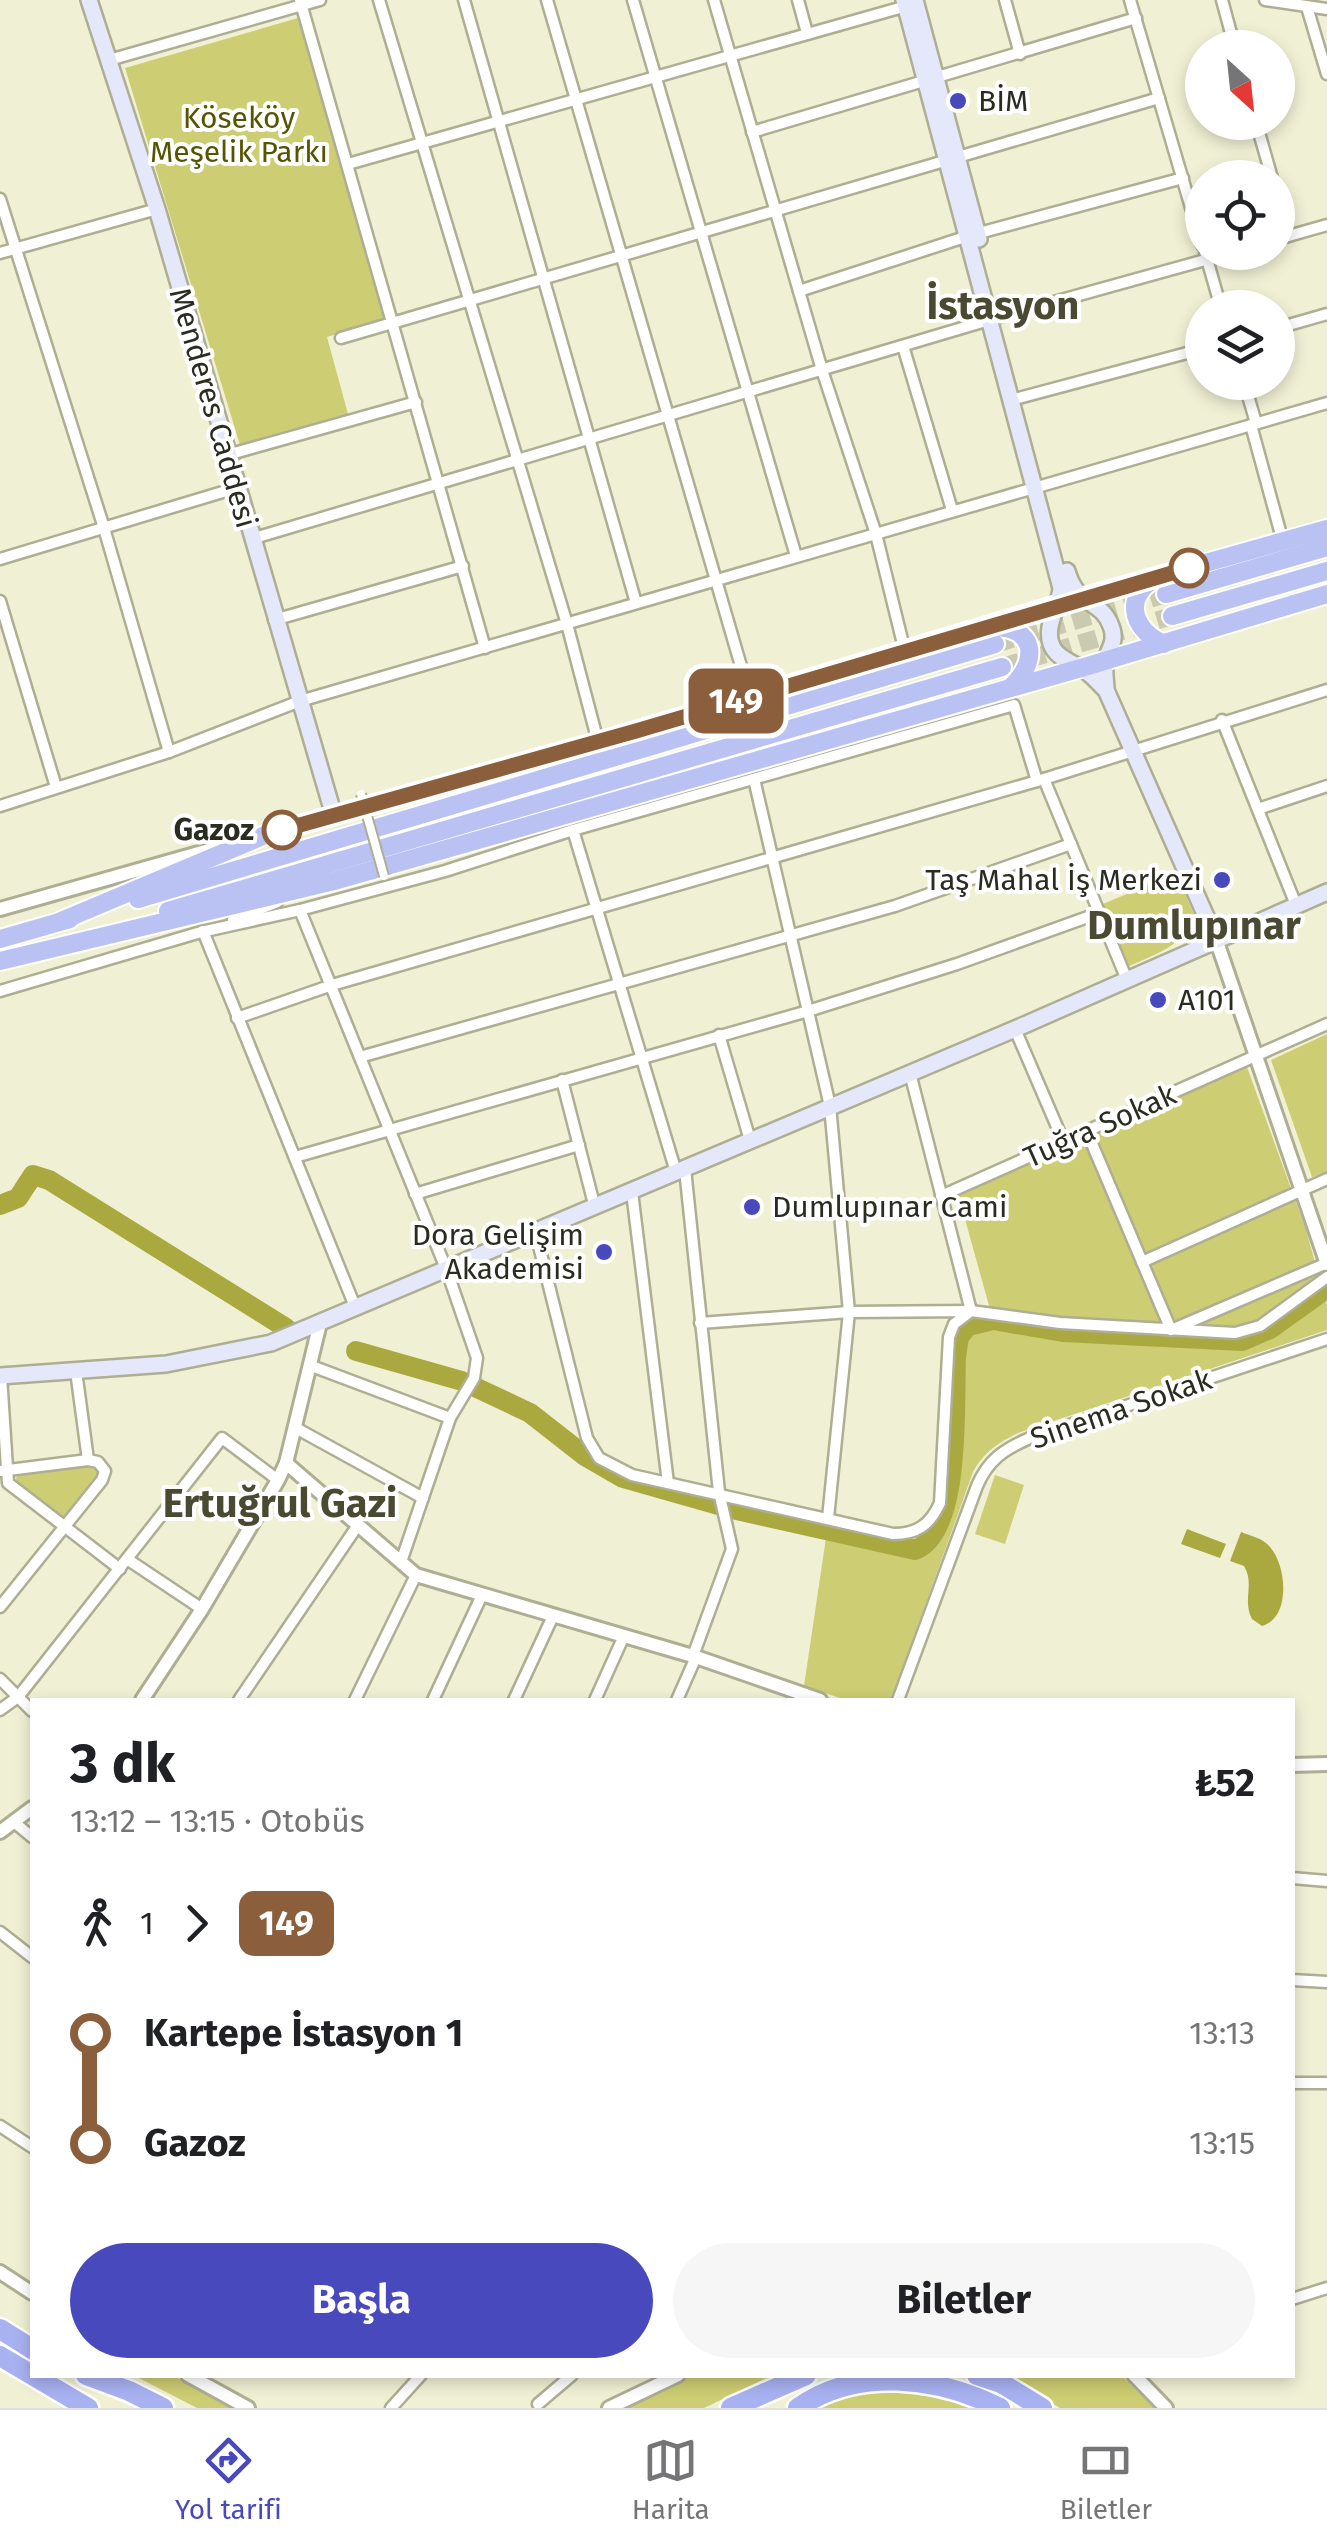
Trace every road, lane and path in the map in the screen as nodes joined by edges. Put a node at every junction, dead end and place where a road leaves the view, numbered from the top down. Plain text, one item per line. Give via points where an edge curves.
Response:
1 (89, 0) edge
2 (320, 0) edge
3 (379, 0) edge
4 (464, 0) edge
5 (547, 0) edge
6 (633, 0) edge
7 (714, 0) edge
8 (798, 0) edge
9 (1005, 0) edge
10 (1130, 0) edge
11 (1222, 0) edge
12 (1265, 0) edge
13 (301, 2) edge
14 (910, 2) edge
15 (1307, 7) junction
16 (1327, 10) edge
17 (1136, 18) junction
18 (1230, 30) edge
19 (807, 33) junction
20 (1020, 54) junction
21 (730, 55) junction
22 (109, 60) junction
23 (1327, 74) edge
24 (654, 76) junction
25 (931, 79) junction
26 (576, 98) junction
27 (1159, 98) junction
28 (499, 120) junction
29 (752, 132) junction
30 (421, 141) junction
31 (952, 158) junction
32 (348, 164) junction
33 (1183, 178) junction
34 (1185, 185) edge
35 (0, 199) edge
36 (156, 209) junction
37 (776, 212) junction
38 (1327, 225) edge
39 (700, 234) junction
40 (1295, 234) edge
41 (973, 235) junction
42 (15, 249) junction
43 (0, 253) edge
44 (622, 256) junction
45 (1185, 263) edge
46 (545, 279) junction
47 (799, 291) junction
48 (469, 300) junction
49 (1327, 314) edge
50 (994, 319) junction
51 (393, 322) junction
52 (1295, 323) edge
53 (341, 338) dead end
54 (903, 346) junction
55 (1185, 353) edge
56 (822, 370) junction
57 (746, 393) junction
58 (1015, 399) junction
59 (1248, 400) edge
60 (416, 402) junction
61 (1327, 403) edge
62 (668, 416) junction
63 (1254, 424) junction
64 (592, 438) junction
65 (227, 455) junction
66 (516, 461) junction
67 (440, 485) junction
68 (1038, 486) junction
69 (236, 488) junction
70 (952, 510) junction
71 (104, 528) junction
72 (1327, 529) edge
73 (876, 534) junction
74 (251, 539) junction
75 (1284, 542) junction
76 (1327, 547) edge
77 (796, 556) junction
78 (0, 559) edge
79 (462, 566) junction
80 (1327, 571) edge
81 (716, 580) junction
82 (1161, 586) junction
83 (1067, 591) junction
84 (1327, 594) edge
85 (0, 601) edge
86 (636, 603) junction
87 (1172, 616) tunnel mouth
88 (274, 620) junction
89 (567, 624) junction
90 (976, 630) junction
91 (995, 644) tunnel mouth
92 (1164, 644) junction
93 (485, 648) junction
94 (905, 652) junction
95 (1104, 662) junction
96 (1002, 666) tunnel mouth
97 (1081, 668) junction
98 (1010, 689) junction
99 (1106, 690) junction
100 (1327, 690) edge
101 (750, 698) junction
102 (300, 701) junction
103 (1222, 720) junction
104 (598, 742) junction
105 (1134, 748) junction
106 (169, 752) junction
107 (754, 779) junction
108 (1040, 780) junction
109 (1327, 786) edge
110 (56, 787) junction
111 (361, 794) dead end
112 (0, 806) edge
113 (1258, 809) junction
114 (334, 816) junction
115 (573, 830) junction
116 (270, 833) junction
117 (1071, 844) junction
118 (774, 858) junction
119 (384, 876) dead end
120 (319, 885) junction
121 (1327, 892) edge
122 (1296, 905) junction
123 (0, 909) edge
124 (597, 909) junction
125 (300, 910) junction
126 (1098, 913) junction
127 (61, 921) junction
128 (201, 932) junction
129 (792, 934) junction
130 (0, 939) edge
131 (1216, 940) junction
132 (0, 961) edge
133 (1126, 980) junction
134 (619, 983) junction
135 (332, 985) junction
136 (0, 990) edge
137 (808, 1011) junction
138 (237, 1018) junction
139 (1327, 1024) edge
140 (1015, 1029) junction
141 (720, 1034) junction
142 (1258, 1054) junction
143 (360, 1056) junction
144 (641, 1057) junction
145 (910, 1073) junction
146 (562, 1080) junction
147 (830, 1106) junction
148 (388, 1128) junction
149 (1086, 1132) junction
150 (750, 1140) junction
151 (1064, 1143) junction
152 (580, 1145) junction
153 (295, 1157) junction
154 (680, 1171) junction
155 (1327, 1179) edge
156 (1304, 1190) junction
157 (632, 1192) junction
158 (415, 1194) junction
159 (942, 1196) junction
160 (595, 1208) junction
161 (536, 1234) junction
162 (1142, 1262) junction
163 (1327, 1263) edge
164 (447, 1271) junction
165 (1327, 1277) edge
166 (356, 1309) junction
167 (971, 1311) junction
168 (848, 1312) junction
169 (320, 1323) junction
170 (700, 1323) junction
171 (1172, 1330) junction
172 (1327, 1340) edge
173 (310, 1365) junction
174 (76, 1372) junction
175 (0, 1376) edge
176 (450, 1418) junction
177 (294, 1427) junction
178 (88, 1460) junction
179 (286, 1462) junction
180 (3, 1471) edge
181 (278, 1480) junction
182 (668, 1483) junction
183 (719, 1492) junction
184 (423, 1498) junction
185 (828, 1518) junction
186 (358, 1524) junction
187 (65, 1527) junction
188 (402, 1562) junction
189 (124, 1564) junction
190 (416, 1575) junction
191 (482, 1595) junction
192 (0, 1608) edge
193 (202, 1609) junction
194 (553, 1616) junction
195 (623, 1638) junction
196 (695, 1657) junction
197 (0, 1679) edge
198 (18, 1696) junction
199 (143, 1698) edge
200 (241, 1698) edge
201 (356, 1698) edge
202 (434, 1698) edge
203 (515, 1698) edge
204 (596, 1698) edge
205 (679, 1698) edge
206 (814, 1698) edge
207 (899, 1698) edge
208 (0, 1710) edge
209 (30, 1710) edge
210 (1327, 1764) edge
211 (1295, 1765) edge
212 (30, 1810) edge
213 (14, 1822) junction
214 (0, 1832) edge
215 (30, 1835) edge
216 (1295, 1878) edge
217 (1327, 1881) edge
218 (0, 1932) edge
219 (30, 1954) edge
220 (1295, 1980) edge
221 (1327, 1982) edge
222 (1295, 2083) edge
223 (1327, 2083) edge
224 (0, 2126) edge
225 (30, 2146) edge
226 (0, 2272) edge
227 (1327, 2288) edge
228 (30, 2292) edge
229 (1295, 2298) edge
230 (0, 2328) edge
231 (30, 2348) edge
232 (0, 2356) edge
233 (30, 2374) edge
234 (37, 2378) edge
235 (80, 2378) edge
236 (94, 2378) edge
237 (193, 2378) edge
238 (418, 2378) edge
239 (568, 2378) edge
240 (672, 2378) edge
241 (799, 2378) edge
242 (986, 2378) edge
243 (1137, 2378) edge
244 (538, 2404) dead end
245 (88, 2408) edge
246 (135, 2408) edge
247 (163, 2408) edge
248 (248, 2408) edge
249 (391, 2408) edge
250 (608, 2408) edge
251 (731, 2408) edge
252 (798, 2408) edge
253 (1000, 2408) edge
254 (1042, 2408) edge
255 (1166, 2408) edge

1 - 22 main road, Menderes Caddesi
2 - 13 street
3 - 30 street
4 - 28 street
5 - 26 street
6 - 24 street
7 - 21 street
8 - 19 street
9 - 20 street
10 - 17 street
11 - 18 street
12 - 15 street
13 - 22 street
13 - 32 street
14 - 19 street
14 - 25 main road
15 - 16 street
15 - 23 street
17 - 20 street
17 - 27 street
19 - 21 street
20 - 25 street
21 - 24 street
21 - 29 street
22 - 36 main road, Menderes Caddesi
24 - 26 street
24 - 39 street
25 - 29 street
25 - 31 main road
26 - 28 street
26 - 44 street
27 - 31 street
27 - 33 street
28 - 30 street
28 - 46 street
29 - 37 street
30 - 32 street
30 - 48 street
31 - 37 street
31 - 41 main road
32 - 51 street
33 - 34 street
33 - 41 street
35 - 42 street
36 - 42 street
36 - 65 main road, Menderes Caddesi
37 - 39 street
37 - 47 street
38 - 40 street
39 - 44 street
39 - 57 street
41 - 47 street
41 - 50 main road
42 - 43 street
42 - 71 street
44 - 46 street
44 - 62 street
45 - 50 street
46 - 48 street
46 - 64 street
47 - 56 street
48 - 51 street
48 - 66 street
49 - 52 street
50 - 54 street
50 - 58 main road
51 - 53 street
51 - 60 street
54 - 56 street
54 - 70 street
55 - 58 street
56 - 57 street
56 - 73 street
57 - 62 street
57 - 77 street
58 - 68 main road
59 - 63 street
60 - 65 street
60 - 67 street
61 - 63 street
62 - 64 street
62 - 81 street
63 - 68 street
63 - 75 street
64 - 66 street
64 - 86 street
65 - 69 main road, Menderes Caddesi
66 - 67 street
66 - 89 street
67 - 74 street
67 - 79 street
68 - 70 street
68 - 83 main road
69 - 71 street
69 - 74 main road, Menderes Caddesi
70 - 73 street
71 - 78 street
71 - 106 street
72 - 75 highway
73 - 77 street
73 - 94 street
74 - 88 main road, Menderes Caddesi
75 - 82 highway
76 - 82 highway
77 - 81 street
79 - 88 street
79 - 93 street
80 - 87 highway
81 - 86 street
81 - 101 street
82 - 83 highway
82 - 92 highway via 1145,585 1134,607 1143,632
83 - 90 highway
83 - 95 main road via 1110,624 1114,642
83 - 97 main road via 1051,622 1050,642 1061,659
84 - 92 highway
85 - 110 street
86 - 89 street
88 - 102 main road, Menderes Caddesi
89 - 93 street
89 - 104 street
90 - 94 highway
90 - 98 highway via 1012,630 1028,647 1030,663
91 - 127 highway
92 - 95 highway
93 - 102 street
94 - 101 highway
95 - 97 highway
95 - 99 main road
96 - 132 highway
97 - 98 highway
97 - 99 main road
98 - 120 highway
99 - 105 main road
100 - 103 street
101 - 104 highway
102 - 106 street
102 - 114 main road, Menderes Caddesi
103 - 105 street
103 - 113 street
104 - 114 highway
105 - 108 street
105 - 131 main road
106 - 110 street
107 - 108 street via 1014,706
107 - 115 street
107 - 118 street
108 - 117 street
108 - 118 street
109 - 113 street
110 - 112 street
111 - 119 street, bridge
113 - 122 street
114 - 116 highway
115 - 124 street
115 - 125 street
116 - 123 street
116 - 127 highway
117 - 126 street
117 - 129 street
118 - 124 street
118 - 129 street
120 - 128 street
120 - 132 highway
121 - 122 main road
122 - 131 main road
124 - 134 street
124 - 135 street
125 - 128 street
125 - 135 street
126 - 133 street
126 - 137 street
127 - 130 highway
128 - 136 street
128 - 138 street
129 - 134 street
129 - 137 street
131 - 133 main road
131 - 142 street
133 - 140 main road
134 - 143 street
134 - 144 street
135 - 138 street
135 - 143 street
137 - 141 street
137 - 147 street
138 - 153 street
139 - 142 street, Tuğra Sokak
140 - 145 main road
140 - 151 street
141 - 144 street
141 - 150 street
142 - 149 street, Tuğra Sokak
142 - 156 street
143 - 148 street
144 - 146 street
144 - 154 street
145 - 147 main road
145 - 159 street
146 - 148 street
146 - 152 street
147 - 150 main road
147 - 168 street
148 - 153 street
148 - 158 street
149 - 151 street, Tuğra Sokak
149 - 162 street
150 - 154 main road
151 - 159 street, Tuğra Sokak
152 - 158 street
152 - 160 street
153 - 166 street
154 - 157 main road
154 - 170 street
155 - 156 street
156 - 162 street
156 - 163 street
157 - 160 main road
157 - 182 street
158 - 164 street
159 - 167 street
160 - 161 main road
161 - 164 main road
161 - 182 street via 589,1444 612,1467
162 - 171 street
163 - 171 street
164 - 166 main road
164 - 176 street via 477,1368
165 - 171 street via 1248,1331
166 - 169 main road
167 - 168 street
167 - 171 street
167 - 185 street via 949,1338 940,1502 933,1518 909,1534
168 - 170 street
168 - 185 street
169 - 173 street
169 - 174 main road via 233,1353
170 - 183 street
172 - 207 street, Sinema Sokak via 1030,1438 1000,1454 977,1486
173 - 176 street
173 - 177 street
174 - 175 main road
174 - 178 street
175 - 180 street
176 - 184 street
177 - 179 street
177 - 184 street
178 - 180 street
178 - 187 street via 102,1465 104,1476
179 - 181 street
179 - 186 street
180 - 187 street via 10,1485
181 - 189 street via 222,1438
181 - 193 street
182 - 183 street
183 - 185 street
183 - 196 street via 732,1549
184 - 188 street
186 - 188 street
186 - 200 street
187 - 189 street
187 - 192 street
188 - 190 street
189 - 193 street
189 - 198 street
190 - 191 street
190 - 201 street
191 - 194 street
191 - 202 street
193 - 199 street
194 - 195 street
194 - 203 street
195 - 196 street
195 - 204 street
196 - 205 street
196 - 206 street
197 - 198 street
198 - 208 street
198 - 209 street
210 - 211 street
212 - 213 street
213 - 214 street
213 - 215 street
216 - 217 street
218 - 219 street
220 - 221 street
222 - 223 street
224 - 225 street
226 - 228 street
227 - 229 street
230 - 231 highway
232 - 233 highway
234 - 245 highway
235 - 246 highway
236 - 247 highway
237 - 248 street
238 - 249 street
239 - 244 street
240 - 250 street
241 - 251 highway
242 - 254 highway
243 - 255 street
252 - 253 highway via 832,2389 867,2381 920,2382

